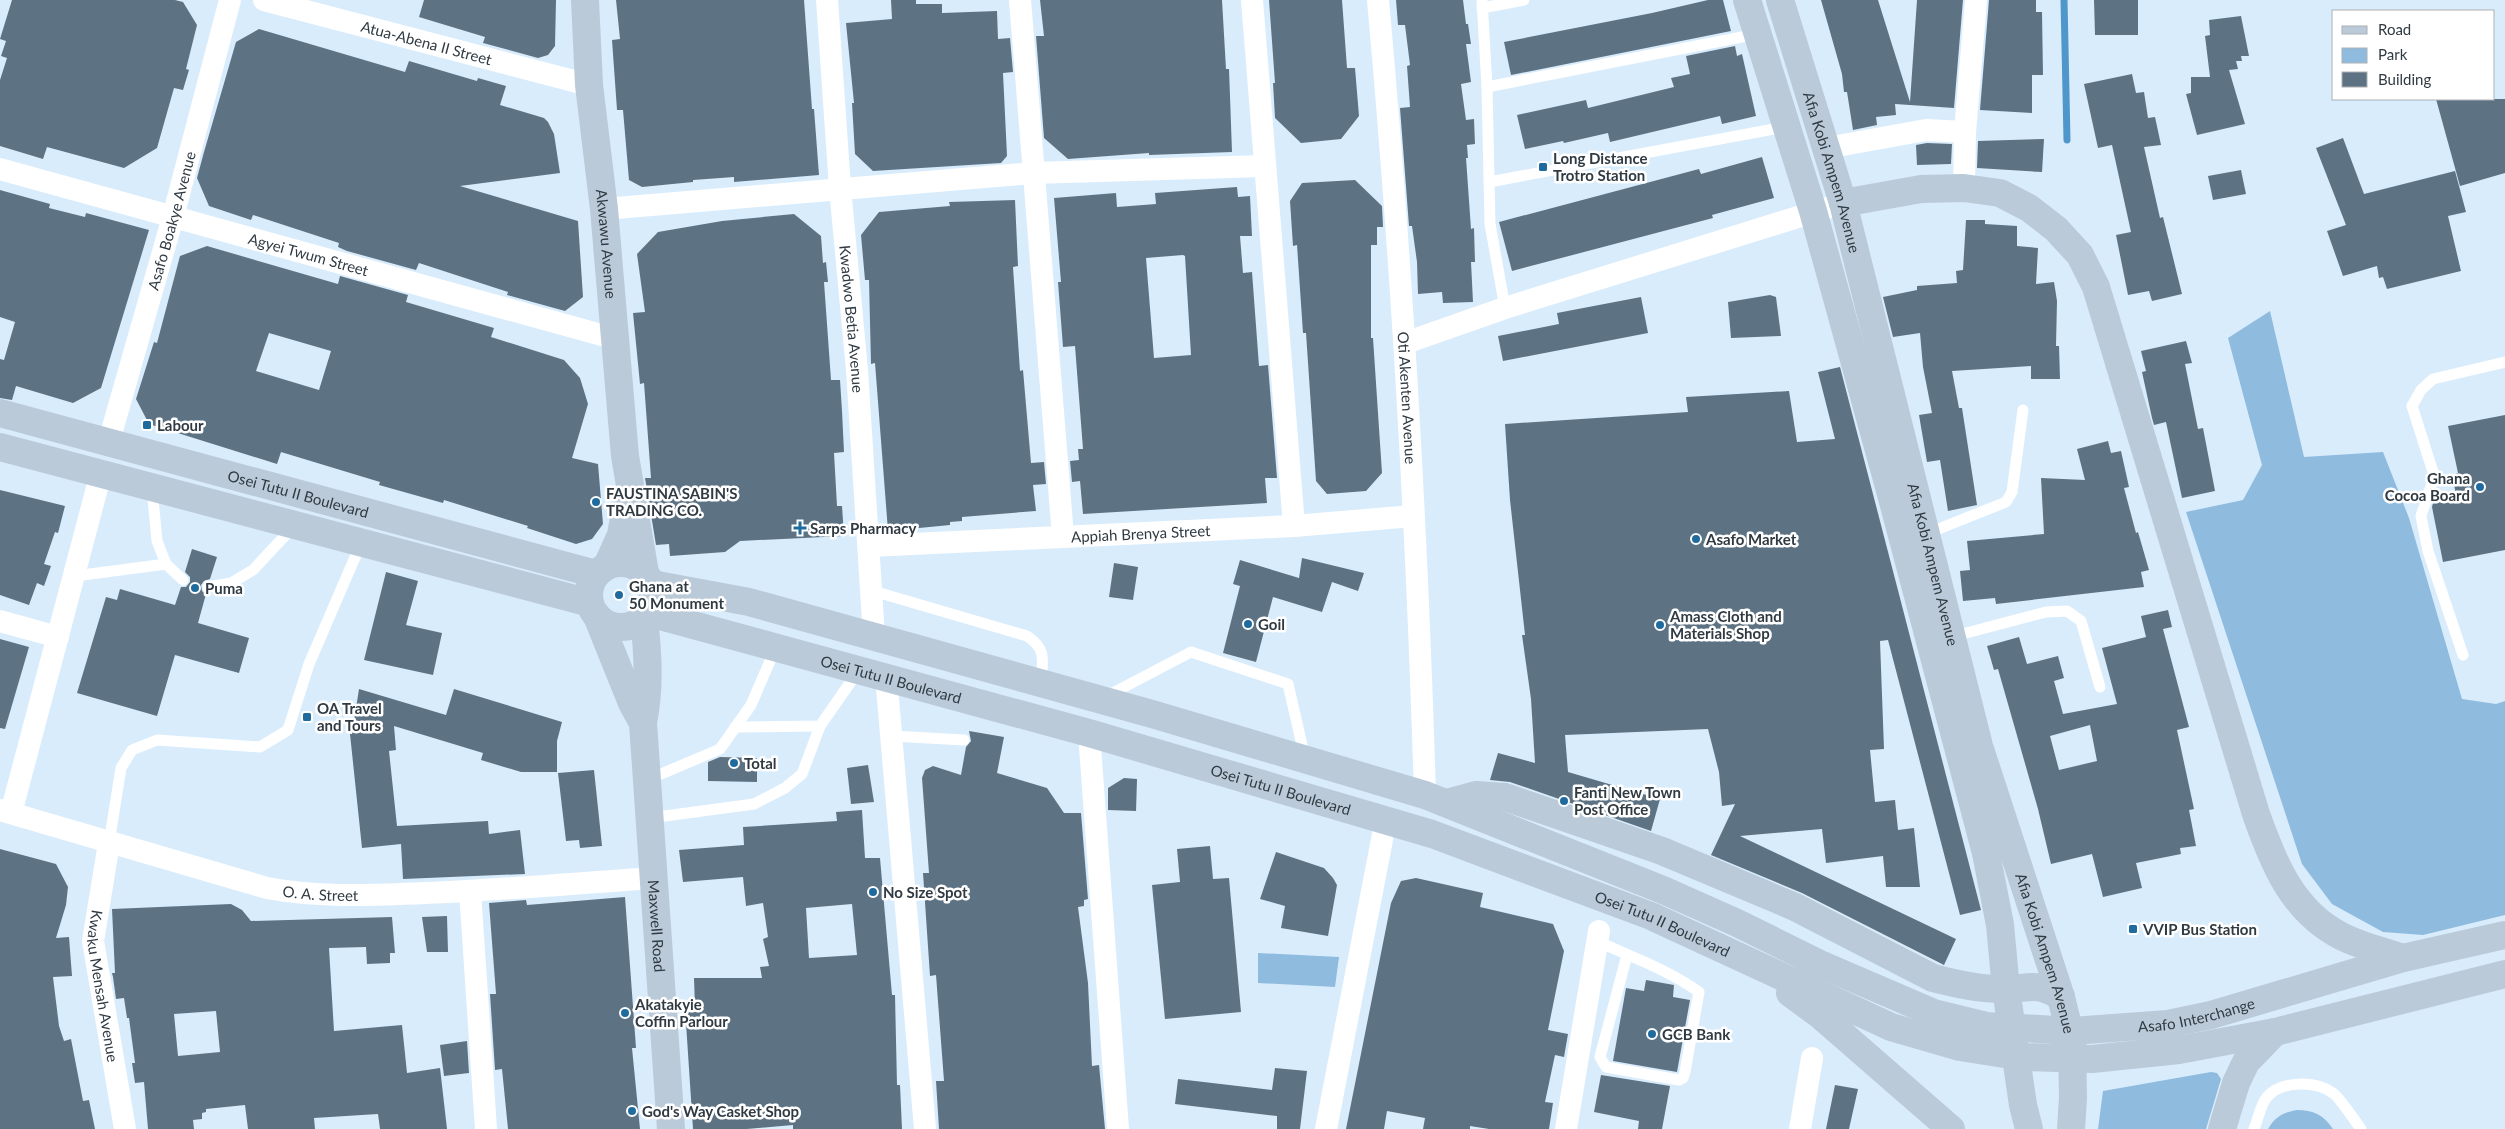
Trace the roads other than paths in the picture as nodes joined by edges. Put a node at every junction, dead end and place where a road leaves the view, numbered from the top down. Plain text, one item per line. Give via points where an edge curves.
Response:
1 (230, 0) edge
2 (264, 0) edge
3 (585, 0) edge
4 (827, 0) edge
5 (1020, 0) edge
6 (1252, 0) edge
7 (1378, 0) edge
8 (1524, 0) edge
9 (1747, 0) edge
10 (1780, 0) edge
11 (1976, 0) edge
12 (1482, 4) edge
13 (1757, 34) junction
14 (589, 85) junction
15 (1487, 87) junction
16 (1785, 127) junction
17 (1965, 132) junction
18 (1826, 148) junction
19 (1264, 166) junction
20 (0, 169) edge
21 (1033, 174) junction
22 (1489, 182) junction
23 (840, 188) junction
24 (1964, 188) junction
25 (1843, 203) junction
26 (604, 209) junction
27 (1813, 211) junction
28 (173, 217) junction
29 (1505, 308) junction
30 (616, 339) junction
31 (1405, 343) junction
32 (2505, 362) edge
33 (2023, 410) dead end
34 (0, 413) edge
35 (109, 441) junction
36 (0, 447) edge
37 (101, 473) junction
38 (152, 486) junction
39 (629, 487) junction
40 (1413, 516) junction
41 (295, 524) junction
42 (1294, 526) junction
43 (1925, 534) junction
44 (1063, 537) junction
45 (362, 542) junction
46 (870, 546) junction
47 (166, 564) junction
48 (602, 570) junction
49 (75, 576) junction
50 (648, 579) junction
51 (183, 580) dead end
52 (208, 587) dead end
53 (873, 591) junction
54 (593, 610) junction
55 (646, 615) junction
56 (0, 621) edge
57 (58, 637) junction
58 (874, 637) junction
59 (1951, 638) junction
60 (777, 647) junction
61 (2463, 656) dead end
62 (859, 669) junction
63 (886, 676) junction
64 (1041, 684) junction
65 (2100, 687) dead end
66 (1100, 700) junction
67 (643, 723) junction
68 (820, 726) junction
69 (735, 727) junction
70 (1089, 733) junction
71 (892, 736) junction
72 (964, 740) dead end
73 (1306, 760) junction
74 (647, 780) junction
75 (1436, 799) junction
76 (6, 812) edge
77 (650, 818) junction
78 (1386, 819) junction
79 (109, 843) junction
80 (654, 878) junction
81 (470, 891) junction
82 (2503, 935) edge
83 (1598, 936) joint
84 (1627, 955) junction
85 (2403, 958) junction
86 (1750, 962) junction
87 (2505, 974) edge
88 (2006, 989) junction
89 (1886, 992) joint
90 (2061, 997) junction
91 (1891, 1027) joint
92 (2275, 1032) junction
93 (1812, 1058) dead end
94 (125, 1129) edge
95 (486, 1129) edge
96 (671, 1129) edge
97 (926, 1129) edge
98 (1118, 1129) edge
99 (1326, 1129) edge
100 (1566, 1129) edge
101 (1800, 1129) edge
102 (1951, 1129) edge
103 (2029, 1129) edge
104 (2071, 1129) edge
105 (2222, 1129) edge
106 (2254, 1129) edge
107 (2362, 1129) edge

1 - 28 street, Asafo Boakye Avenue
2 - 14 street, Atua-Abena II Street
3 - 14 main road, Akwawu Avenue
4 - 23 street, Kwadwo Betia Avenue
5 - 21 street
6 - 19 street
7 - 31 street, Oti Akenten Avenue
8 - 12 lane
9 - 13 main road, Afia Kobi Ampem Avenue
10 - 18 main road, Afia Kobi Ampem Avenue
11 - 17 street
12 - 15 lane
13 - 15 lane
13 - 16 main road, Afia Kobi Ampem Avenue
14 - 26 main road, Akwawu Avenue
15 - 22 lane
16 - 22 lane
16 - 27 main road, Afia Kobi Ampem Avenue
17 - 18 street via 1926,130
17 - 24 street
18 - 25 main road, Afia Kobi Ampem Avenue
19 - 21 street
19 - 42 street
20 - 28 street, Agyei Twum Street
21 - 23 street
21 - 44 street
22 - 29 lane via 1490,224
23 - 26 street
23 - 46 street, Kwadwo Betia Avenue
24 - 25 main road via 1921,189
24 - 85 main road via 2000,193 2029,208 2056,229 2080,255 2096,287 2273,862 2292,894 2312,916 2341,936
25 - 27 street
25 - 43 main road, Afia Kobi Ampem Avenue
26 - 30 main road, Akwawu Avenue
27 - 29 street
27 - 88 main road, Afia Kobi Ampem Avenue via 1986,853 2000,925
28 - 30 street, Agyei Twum Street
28 - 35 street, Asafo Boakye Avenue
29 - 31 street
30 - 39 main road, Akwawu Avenue
31 - 40 street, Oti Akenten Avenue
32 - 61 lane via 2433,379 2421,390 2412,406 2434,472 2421,516 2428,551
33 - 43 lane via 2012,492 2006,502
34 - 35 main road, Osei Tutu II Boulevard
35 - 48 main road, Osei Tutu II Boulevard
36 - 37 main road, Osei Tutu II Boulevard
37 - 38 main road, Osei Tutu II Boulevard
37 - 49 street
38 - 41 main road, Osei Tutu II Boulevard
38 - 47 lane via 157,541
39 - 48 main road, Akwawu Avenue via 621,535
39 - 50 main road, Akwawu Avenue
40 - 42 street, Appiah Brenya Street
40 - 75 street, Oti Akenten Avenue via 1421,657
41 - 45 main road, Osei Tutu II Boulevard
41 - 52 lane via 253,570 230,583
42 - 44 street, Appiah Brenya Street
43 - 59 main road, Afia Kobi Ampem Avenue
44 - 46 street, Appiah Brenya Street
45 - 54 main road, Osei Tutu II Boulevard
45 - 79 lane via 310,664 288,730 260,747 157,740 132,750 121,768
46 - 53 street, Kwadwo Betia Avenue
47 - 49 lane
47 - 51 lane
48 - 50 main road via 620,563 634,565
48 - 54 main road via 590,588
49 - 57 street
50 - 55 main road via 653,599
50 - 58 main road, Osei Tutu II Boulevard via 749,602
53 - 58 street, Kwadwo Betia Avenue
53 - 64 lane via 1027,636 1043,652
54 - 55 main road via 607,624 620,627 633,625
54 - 67 main road, Maxwell Road
55 - 60 main road, Osei Tutu II Boulevard
55 - 67 main road, Maxwell Road via 649,672
56 - 57 street
57 - 76 street
58 - 64 main road, Osei Tutu II Boulevard
59 - 65 lane via 2046,612 2066,611 2081,621
59 - 90 main road, Afia Kobi Ampem Avenue via 1979,746
60 - 62 main road, Osei Tutu II Boulevard
60 - 69 lane via 751,705
62 - 63 main road, Osei Tutu II Boulevard
62 - 68 lane
63 - 70 main road, Osei Tutu II Boulevard
63 - 71 street
64 - 66 main road, Osei Tutu II Boulevard
66 - 73 main road, Osei Tutu II Boulevard
66 - 73 lane via 1190,652 1288,684
67 - 74 main road, Maxwell Road
68 - 69 lane
68 - 77 lane via 802,774 785,788 754,804
69 - 74 lane via 720,749
70 - 78 main road, Osei Tutu II Boulevard
70 - 98 street
71 - 72 lane
71 - 97 street
73 - 75 main road, Osei Tutu II Boulevard
74 - 77 main road, Maxwell Road
75 - 88 main road via 1476,795 1504,797 1662,852 1777,900 1933,978 1955,984
75 - 89 main road, Osei Tutu II Boulevard via 1663,890
76 - 79 street, O. A. Street
77 - 80 main road, Maxwell Road
78 - 86 main road, Osei Tutu II Boulevard via 1651,916
78 - 99 street
79 - 81 street, O. A. Street via 267,888 299,894 344,896
79 - 94 street, Kwaku Mensah Avenue via 93,941
80 - 81 street, O. A. Street
80 - 96 main road, Maxwell Road
81 - 95 street
82 - 85 main road, Asafo Interchange
83 - 84 lane
83 - 100 street
84 - 84 lane via 1688,983 1699,992 1683,1078 1678,1080 1606,1067 1600,1057
85 - 89 main road, Asafo Interchange via 2211,1015 2129,1028 2072,1031 1987,1026 1934,1013
86 - 91 main road, Osei Tutu II Boulevard
86 - 102 main road via 1820,1015
87 - 92 main road, Asafo Interchange
88 - 90 main road via 2035,986 2048,988
88 - 103 main road, Afia Kobi Ampem Avenue
90 - 104 main road, Afia Kobi Ampem Avenue via 2072,1042
91 - 92 main road, Asafo Interchange via 1960,1047 2023,1057 2092,1060 2179,1050
92 - 105 main road via 2246,1062
93 - 101 street
106 - 107 lane via 2267,1097 2298,1084 2319,1085 2334,1094

